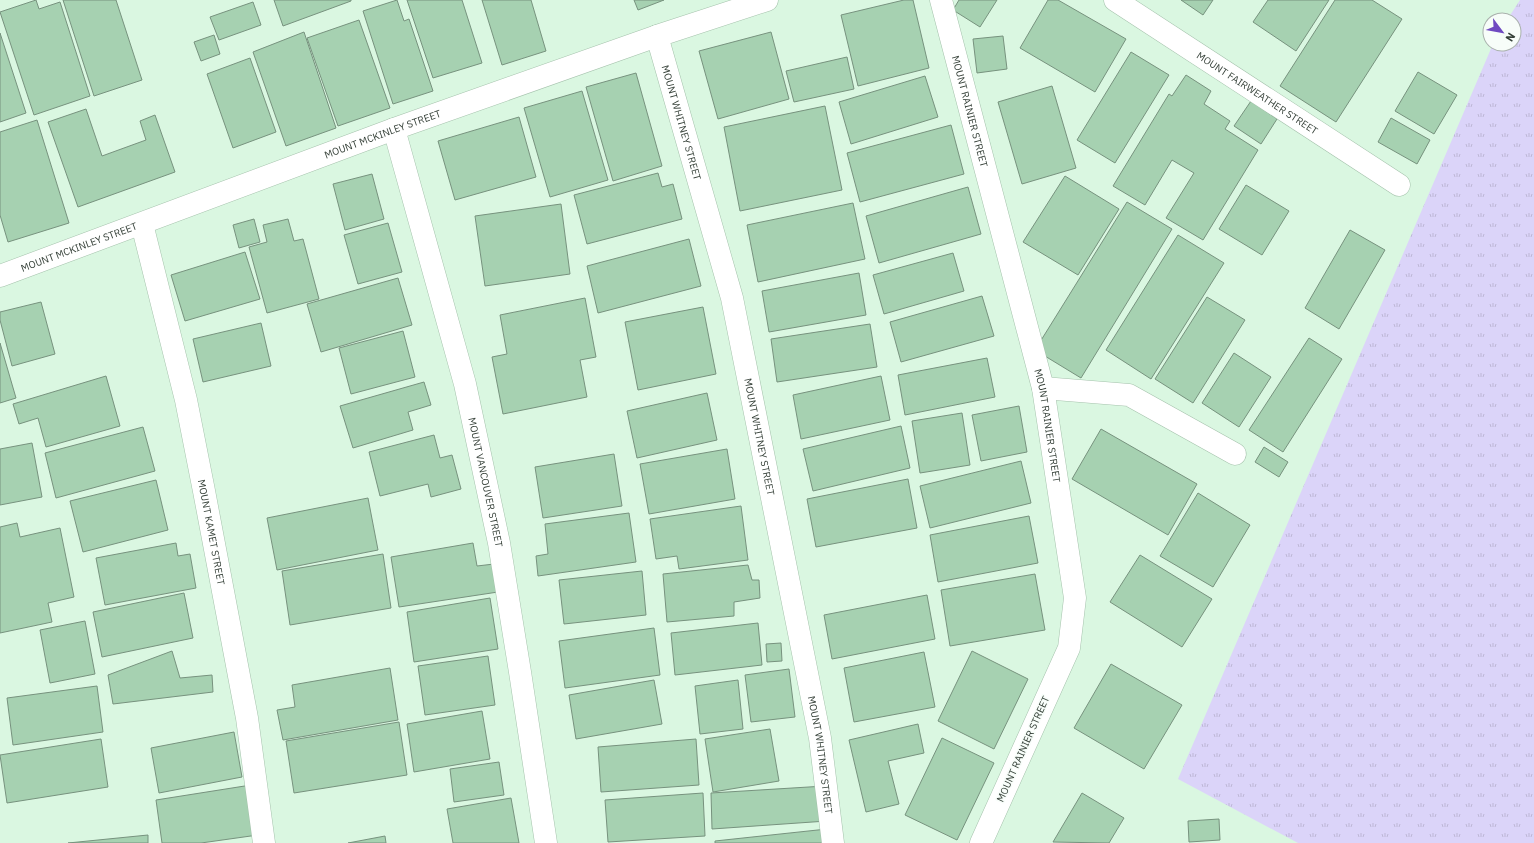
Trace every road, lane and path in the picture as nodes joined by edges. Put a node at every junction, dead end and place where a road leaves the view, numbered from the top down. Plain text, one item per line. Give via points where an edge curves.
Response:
1 (767, 0) edge
2 (941, 0) edge
3 (1116, 0) edge
4 (657, 36) junction
5 (394, 129) junction
6 (1399, 185) dead end
7 (142, 224) junction
8 (0, 276) edge
9 (1043, 388) junction
10 (1234, 454) dead end
11 (264, 843) edge
12 (546, 843) edge
13 (833, 843) edge
14 (981, 843) edge

1 - 4 street, MOUNT MCKINLEY STREET
2 - 9 street, MOUNT RAINIER STREET
3 - 6 street, MOUNT FAIRWEATHER STREET
4 - 5 street, MOUNT MCKINLEY STREET
4 - 13 street, MOUNT WHITNEY STREET via 732,298 820,738
5 - 7 street, MOUNT MCKINLEY STREET
5 - 12 street, MOUNT VANCOUVER STREET via 467,392 499,543
7 - 8 street, MOUNT MCKINLEY STREET
7 - 11 street, MOUNT KAMET STREET via 186,400 247,718
9 - 10 street via 1129,395
9 - 14 street, MOUNT RAINIER STREET via 1075,598 1069,648

